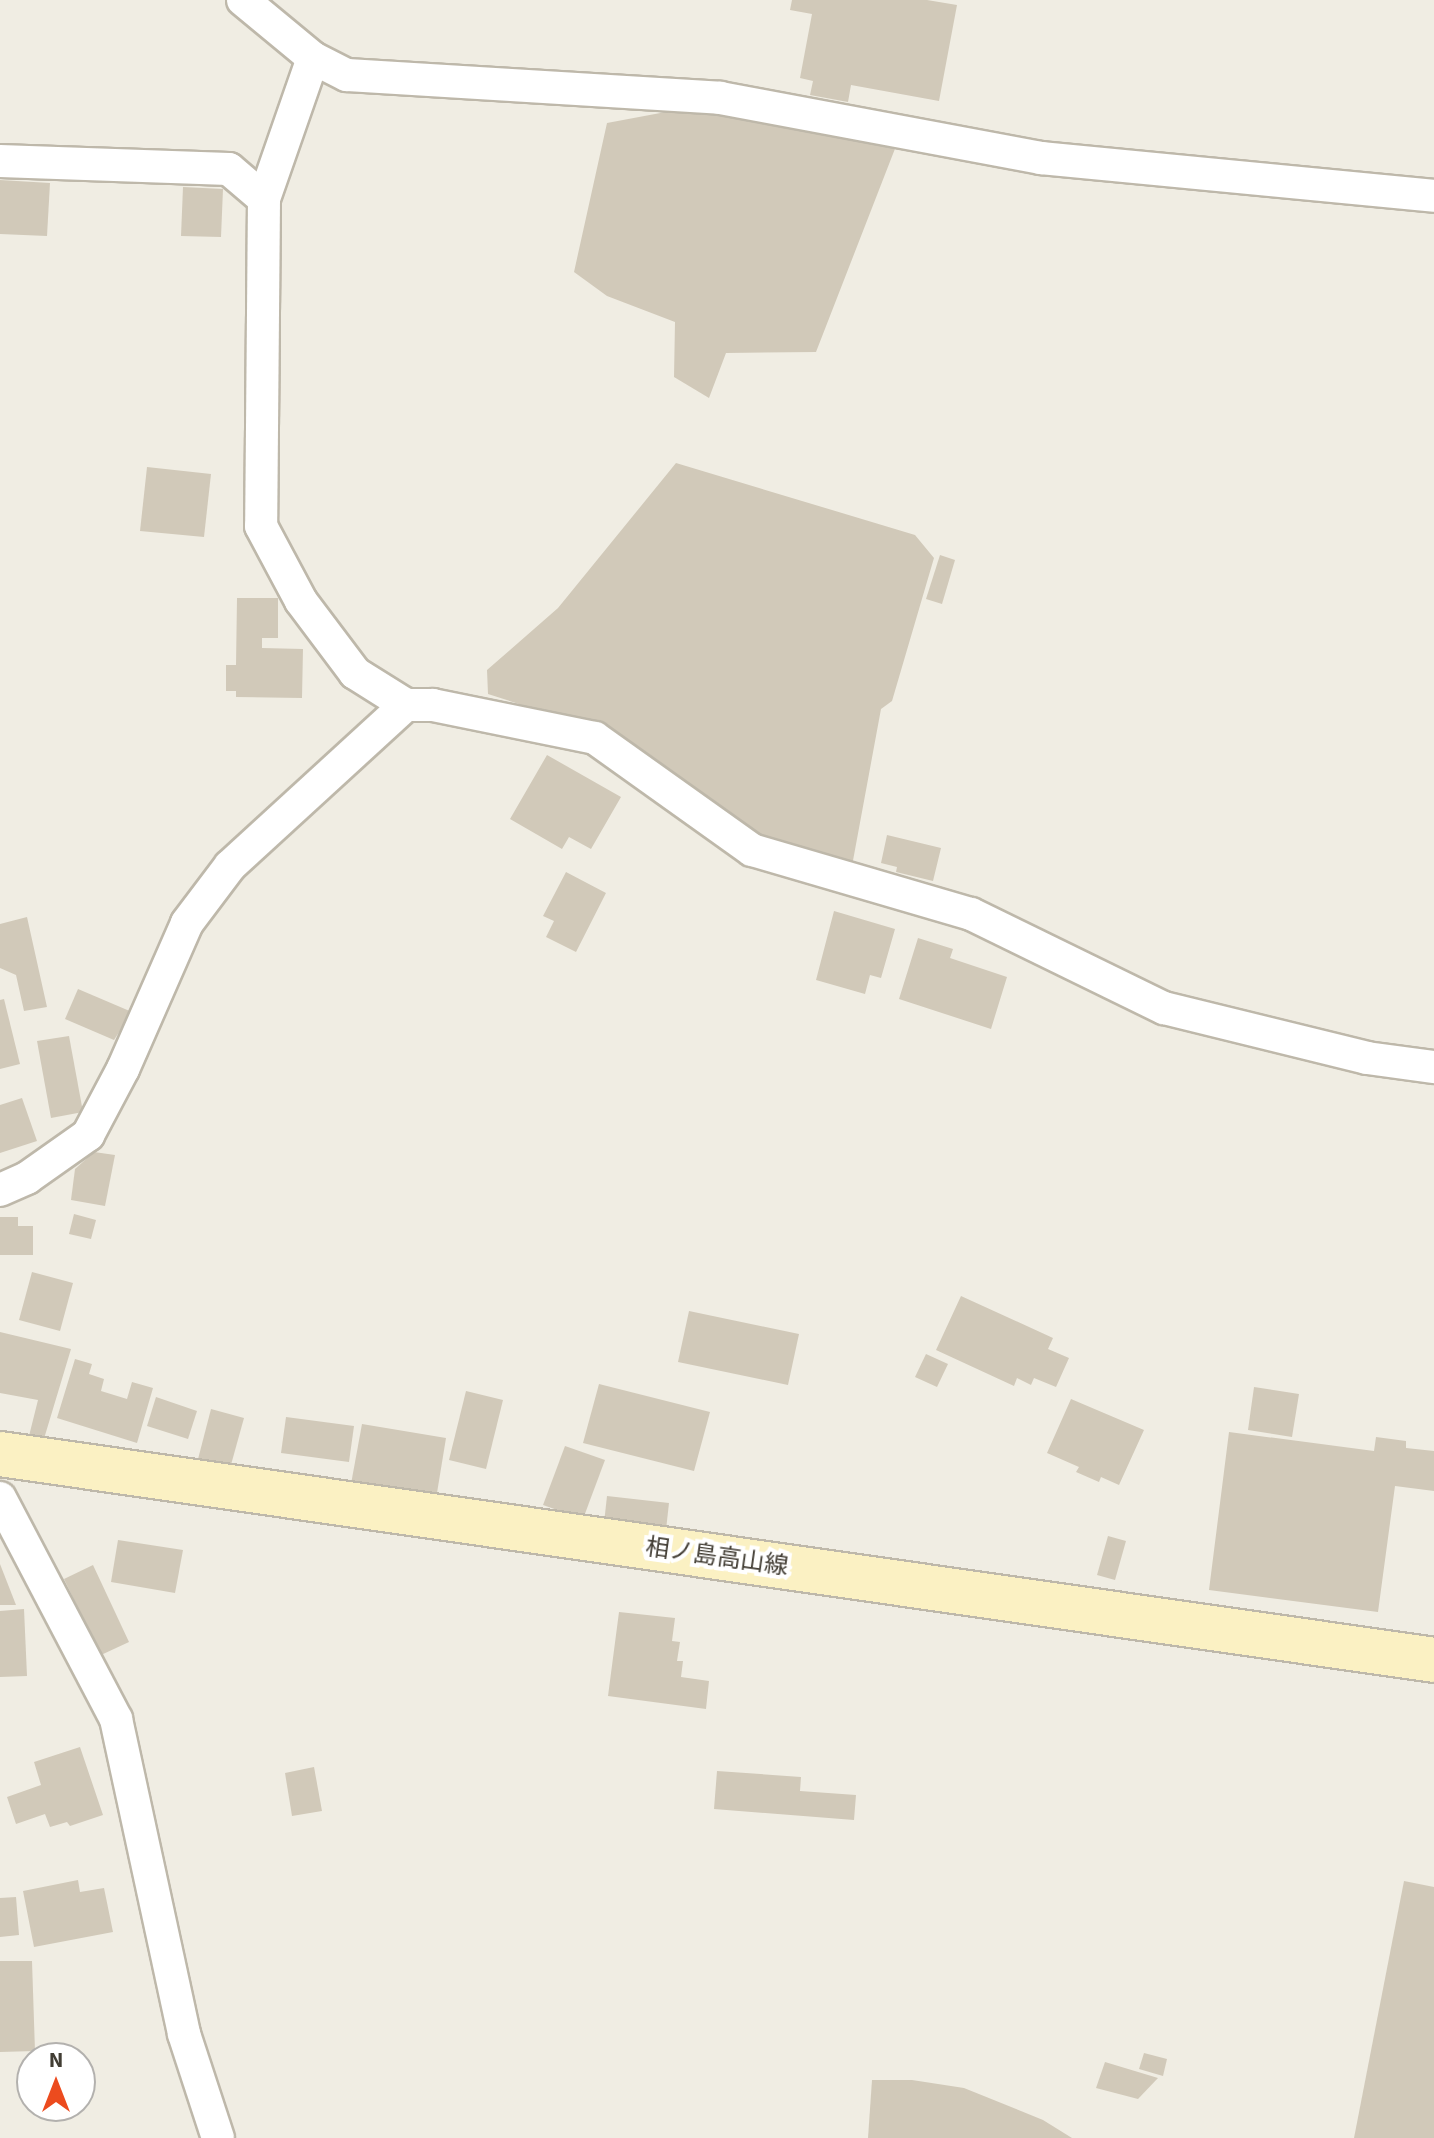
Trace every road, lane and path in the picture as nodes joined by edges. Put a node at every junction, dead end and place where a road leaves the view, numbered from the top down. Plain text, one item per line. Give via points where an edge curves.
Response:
1 (243, 0) edge
2 (313, 58) junction
3 (0, 161) edge
4 (1434, 196) edge
5 (264, 199) junction
6 (406, 705) junction
7 (1434, 1067) edge
8 (0, 1190) edge
9 (0, 1454) edge
10 (0, 1498) edge
11 (1434, 1660) edge
12 (218, 2138) edge

1 - 2 street
2 - 4 street via 347,75 720,98 1041,158
2 - 5 street
3 - 5 street via 229,169
5 - 6 street via 261,526 301,601 355,673
6 - 7 street via 433,705 595,738 752,850 971,914 1164,1008 1367,1058
6 - 8 street via 230,866 187,923 88,1135 27,1178
9 - 11 main road, 相ノ島高山線
10 - 12 street via 116,1719 184,2034

